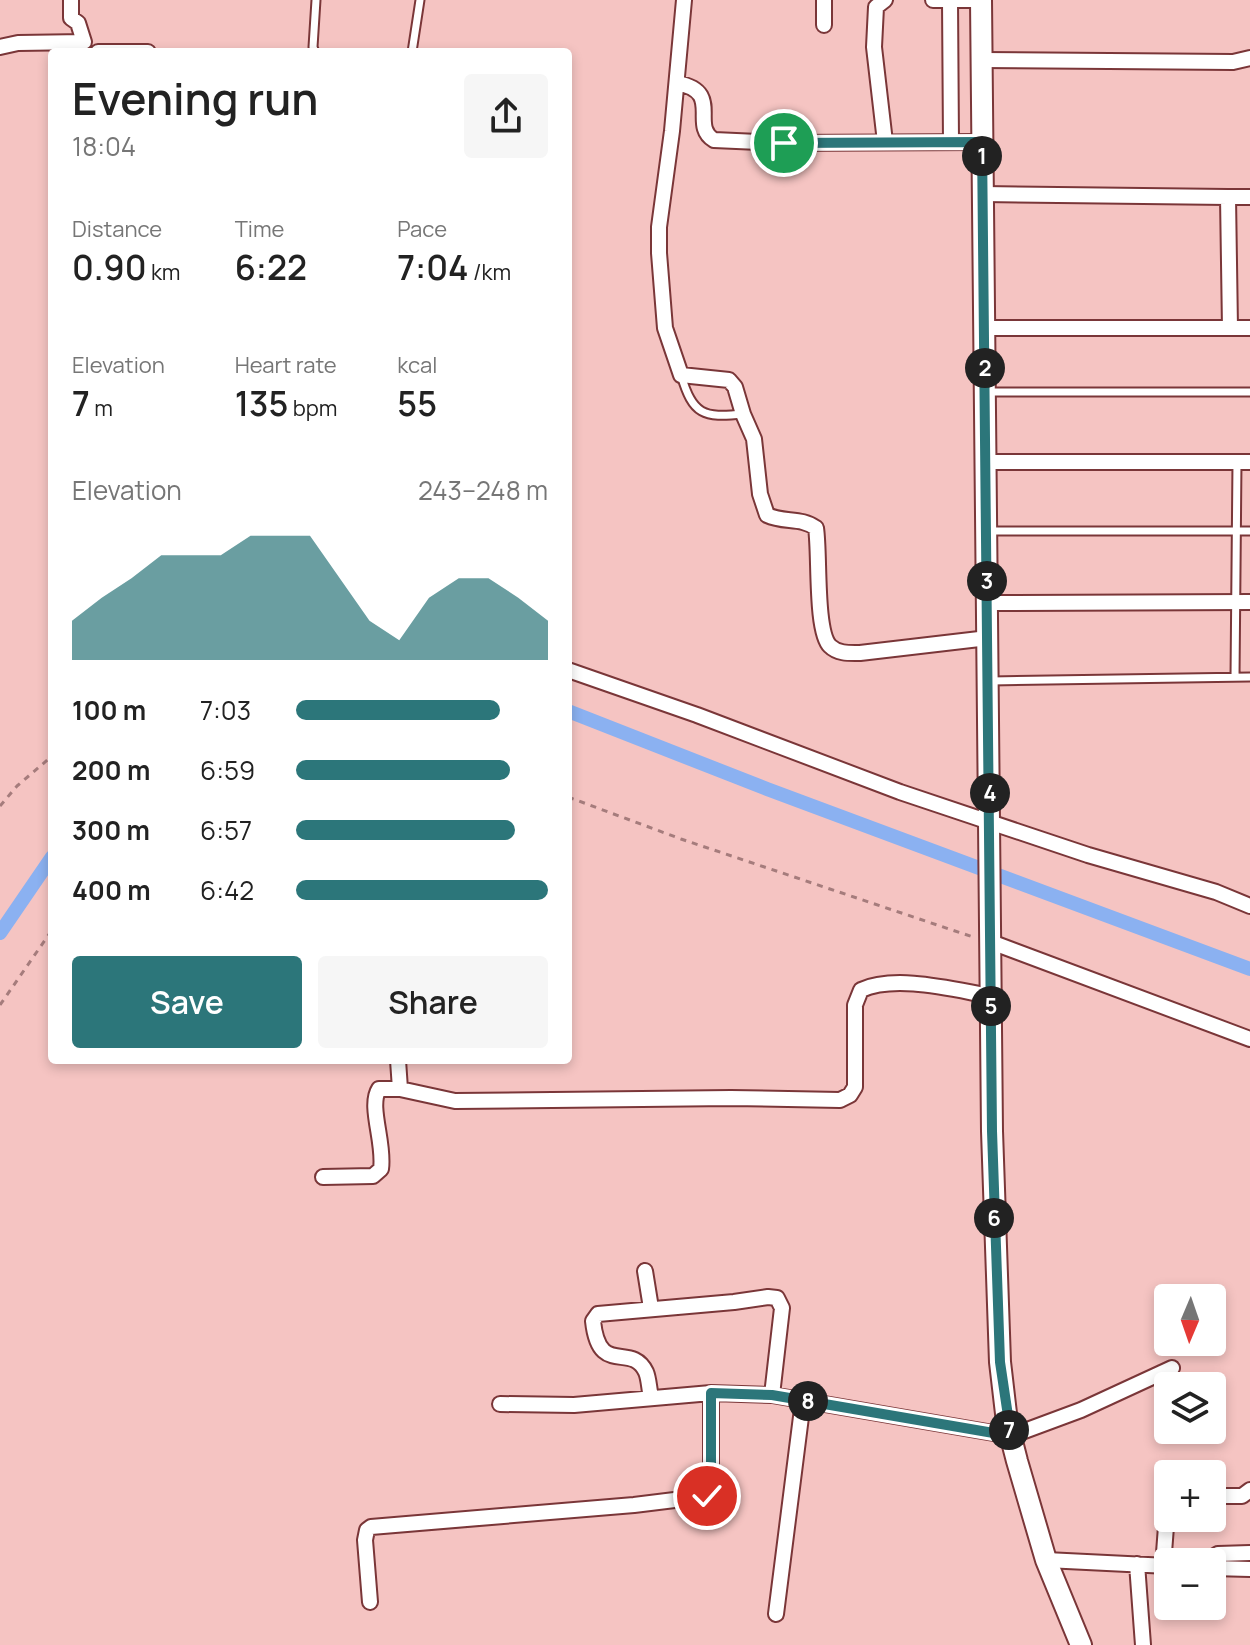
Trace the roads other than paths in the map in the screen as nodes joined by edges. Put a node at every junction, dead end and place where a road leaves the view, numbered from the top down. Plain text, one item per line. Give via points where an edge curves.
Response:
1 (71, 0) edge
2 (316, 0) edge
3 (420, 0) edge
4 (684, 0) edge
5 (824, 0) edge
6 (885, 0) edge
7 (933, 0) edge
8 (980, 0) edge
9 (950, 1) edge
10 (824, 25) dead end
11 (0, 47) edge
12 (85, 47) edge
13 (313, 48) edge
14 (413, 48) edge
15 (1250, 58) edge
16 (981, 60) junction
17 (677, 83) junction
18 (885, 142) junction
19 (951, 142) junction
20 (982, 142) junction
21 (983, 194) junction
22 (1228, 197) junction
23 (1250, 197) edge
24 (984, 328) junction
25 (1230, 328) junction
26 (1250, 328) edge
27 (681, 375) junction
28 (985, 392) junction
29 (1250, 392) edge
30 (743, 414) junction
31 (986, 462) junction
32 (1244, 462) edge
33 (987, 531) junction
34 (1236, 531) junction
35 (1250, 531) edge
36 (1243, 602) edge
37 (988, 603) junction
38 (988, 638) junction
39 (572, 671) edge
40 (1235, 677) junction
41 (1250, 677) edge
42 (988, 681) junction
43 (990, 821) junction
44 (1250, 906) edge
45 (991, 942) junction
46 (991, 996) junction
47 (1250, 1039) edge
48 (398, 1064) edge
49 (400, 1089) junction
50 (323, 1177) dead end
51 (645, 1271) dead end
52 (651, 1308) junction
53 (1172, 1368) dead end
54 (711, 1393) junction
55 (772, 1395) junction
56 (651, 1397) junction
57 (803, 1401) junction
58 (500, 1404) dead end
59 (1011, 1436) junction
60 (1250, 1490) edge
61 (1226, 1496) edge
62 (1250, 1553) edge
63 (1226, 1554) edge
64 (1046, 1560) junction
65 (1137, 1564) junction
66 (1154, 1565) edge
67 (1226, 1568) edge
68 (1250, 1569) edge
69 (370, 1602) dead end
70 (776, 1614) dead end
71 (1081, 1645) edge
72 (1143, 1645) edge

1 - 12 street via 71,18 78,23
2 - 13 lane
3 - 14 lane
4 - 17 street
5 - 10 street
6 - 18 street via 876,7 874,47
7 - 9 street
8 - 9 street
8 - 16 street
9 - 19 street
11 - 12 street
15 - 16 street
16 - 20 street
17 - 18 street via 692,86 701,95 704,129 714,140
17 - 27 street via 659,227 659,271 665,328
18 - 19 street
19 - 20 street
20 - 21 street
21 - 22 street
21 - 24 street
22 - 23 street
22 - 25 street
24 - 25 street
24 - 28 street
25 - 26 street
27 - 30 street via 729,380
27 - 30 lane via 687,396 699,411 722,417
28 - 29 lane
28 - 31 street
30 - 38 street via 757,451 767,515 784,522 806,521 816,528 822,627 832,648 860,653
31 - 32 street
31 - 33 street
32 - 34 lane
33 - 34 lane
33 - 37 street
34 - 35 lane
34 - 36 lane
36 - 37 street
36 - 40 lane
37 - 38 street
38 - 42 street
39 - 43 street
40 - 41 lane
40 - 42 lane
42 - 43 street
43 - 44 street
43 - 45 street
45 - 46 street
45 - 47 street
46 - 49 street via 902,984 861,990 855,1005 855,1087 840,1100 455,1101
46 - 59 street via 995,1269
48 - 49 street
49 - 50 street via 379,1089 375,1094 383,1149 377,1174
51 - 52 street
52 - 55 street via 777,1298 782,1311
52 - 56 street via 598,1314 593,1321 599,1348 639,1362 646,1371
53 - 59 street
54 - 55 street
54 - 56 street
54 - 69 street via 707,1496 371,1527 365,1535
55 - 57 street
56 - 58 street via 574,1405
57 - 59 street
57 - 70 street
59 - 64 street
60 - 61 street
62 - 63 street
64 - 65 street
64 - 71 street
65 - 66 street
65 - 72 street
67 - 68 street

